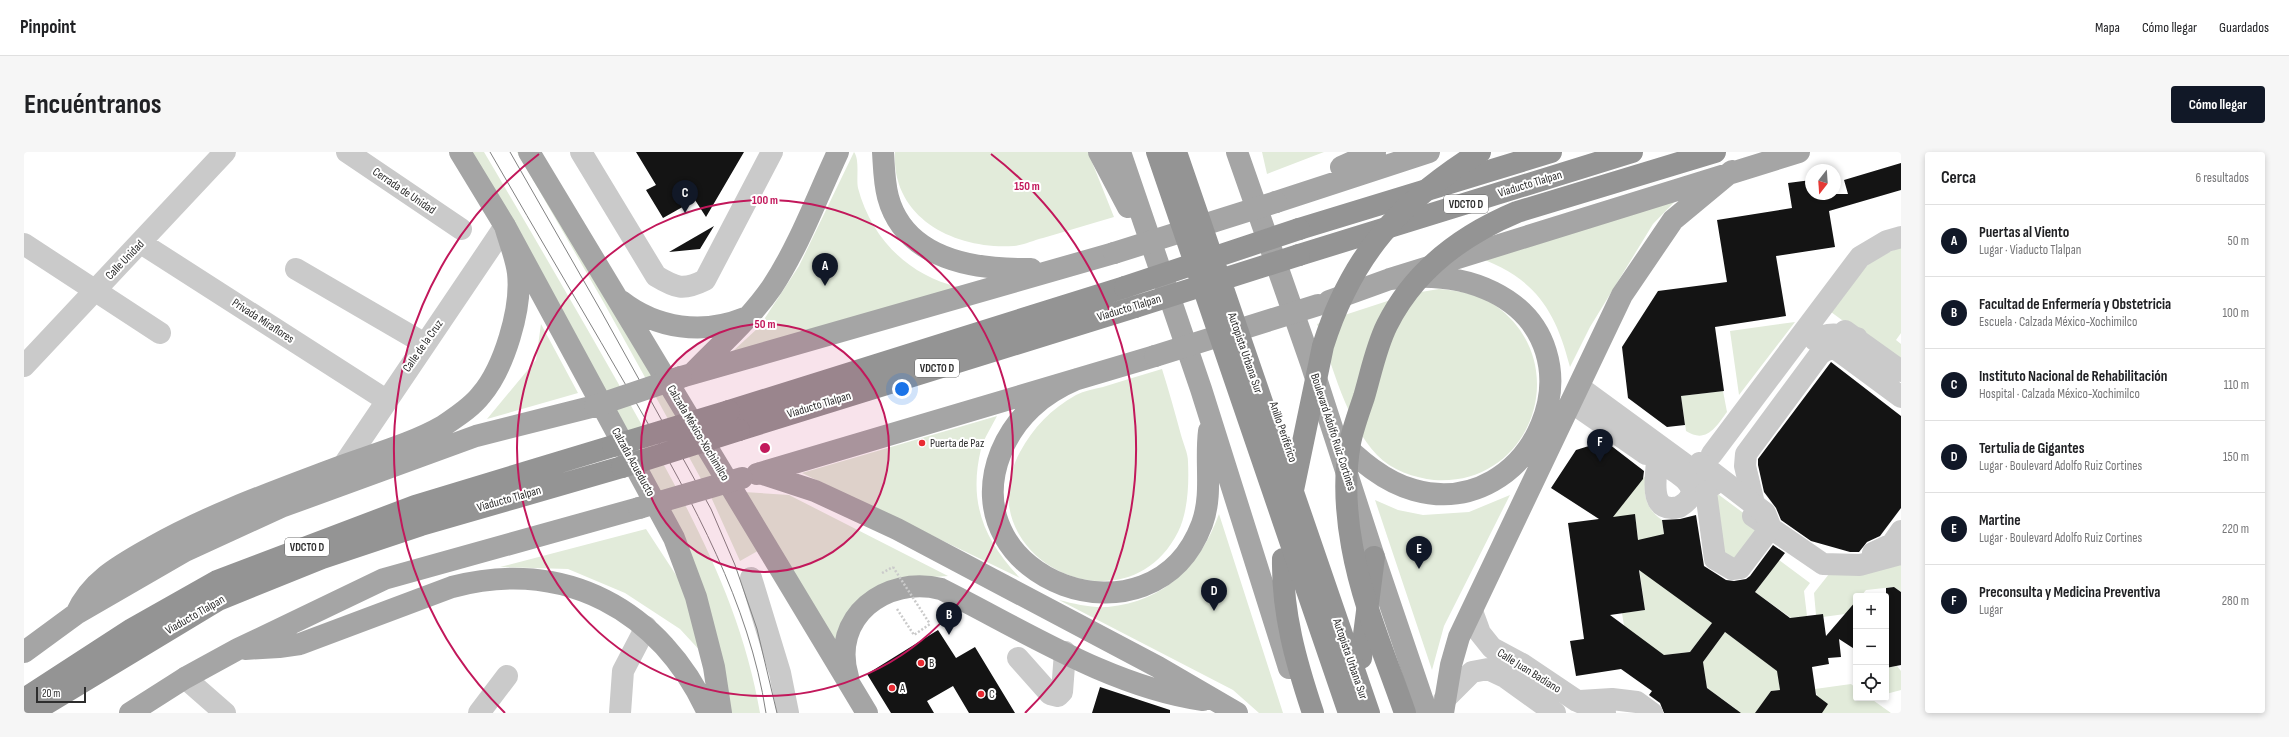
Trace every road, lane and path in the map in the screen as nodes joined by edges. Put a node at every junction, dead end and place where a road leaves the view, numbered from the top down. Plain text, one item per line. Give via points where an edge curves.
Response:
1 (225, 152) edge
2 (347, 152) edge
3 (460, 152) edge
4 (529, 152) edge
5 (581, 152) edge
6 (772, 152) edge
7 (838, 152) edge
8 (883, 152) edge
9 (1099, 152) edge
10 (1120, 152) edge
11 (1146, 152) edge
12 (1157, 152) edge
13 (1176, 152) edge
14 (1186, 152) edge
15 (1236, 152) edge
16 (1375, 152) edge
17 (1429, 152) edge
18 (1480, 152) edge
19 (1552, 152) edge
20 (1632, 152) edge
21 (1715, 152) edge
22 (1799, 152) edge
23 (1732, 171) junction
24 (1284, 200) junction
25 (1901, 222) edge
26 (505, 226) junction
27 (461, 229) dead end
28 (1149, 233) junction
29 (1901, 237) edge
30 (141, 243) junction
31 (24, 244) edge
32 (1860, 257) junction
33 (1066, 266) junction
34 (296, 269) dead end
35 (1390, 279) junction
36 (96, 290) junction
37 (616, 296) junction
38 (748, 317) junction
39 (160, 333) dead end
40 (1799, 336) junction
41 (1847, 336) junction
42 (425, 344) junction
43 (24, 366) edge
44 (1901, 371) edge
45 (687, 375) junction
46 (1077, 379) junction
47 (1578, 388) junction
48 (1901, 397) edge
49 (386, 400) junction
50 (1210, 418) junction
51 (734, 420) junction
52 (1334, 435) junction
53 (1657, 462) junction
54 (343, 466) junction
55 (1700, 466) junction
56 (751, 476) junction
57 (1757, 518) junction
58 (1901, 531) edge
59 (1800, 550) junction
60 (1901, 552) edge
61 (1374, 557) junction
62 (876, 577) dead end
63 (751, 578) dead end
64 (1472, 611) junction
65 (76, 614) junction
66 (646, 627) junction
67 (914, 635) dead end
68 (238, 648) junction
69 (24, 652) edge
70 (1066, 652) junction
71 (1018, 658) dead end
72 (1361, 658) junction
73 (507, 676) dead end
74 (185, 678) junction
75 (850, 684) junction
76 (24, 699) edge
77 (1573, 707) edge
78 (1227, 708) edge
79 (1438, 709) edge
80 (31, 713) edge
81 (130, 713) edge
82 (225, 713) edge
83 (479, 713) edge
84 (620, 713) edge
85 (708, 713) edge
86 (721, 713) edge
87 (788, 713) edge
88 (867, 713) edge
89 (1304, 713) edge
90 (1313, 713) edge
91 (1339, 713) edge
92 (1349, 713) edge
93 (1369, 713) edge
94 (1380, 713) edge
95 (1405, 713) edge
96 (1555, 713) edge
97 (1605, 713) edge
98 (1652, 713) edge

1 - 30 street, Calle Unidad
2 - 27 street, Cerrada de Unidad
3 - 26 main road
4 - 37 main road, Calzada México-Xochimilco
5 - 6 street via 656,276 675,288 693,286 705,280
7 - 38 main road via 781,271
8 - 33 main road via 884,175 893,209 906,230 925,248 949,260 987,268
9 - 28 main road via 1120,194
10 - 28 main road
11 - 91 highway
12 - 92 highway, Autopista Urbana Sur, bridge
13 - 93 highway, Autopista Urbana Sur, bridge
14 - 72 highway, Anillo Periférico
15 - 52 main road, Boulevard Adolfo Ruiz Cortines
16 - 24 main road via 1311,180
17 - 24 main road
18 - 90 highway, bridge via 1404,208 1369,251 1347,287 1330,325 1296,475 1283,577 1289,636
19 - 51 highway, Viaducto Tlalpan / VDCTO D, bridge via 1299,229
20 - 51 highway, Viaducto Tlalpan / VDCTO D, bridge via 1135,307
21 - 95 highway, bridge via 1517,212 1495,221 1474,232 1436,261 1414,283 1395,310 1380,341 1350,443 1347,496 1357,569
22 - 23 main road
23 - 35 main road
23 - 47 main road via 1673,220 1622,295
24 - 33 main road, bridge
25 - 32 street via 1892,225
26 - 42 street, Calle de la Cruz
26 - 54 main road via 518,273 515,313 501,360 481,395 456,417 428,434
26 - 86 main road, Calzada Acueducto via 674,538 696,596 714,667
28 - 50 main road
29 - 32 street via 1888,241
30 - 36 street, Calle Unidad
30 - 49 street, Privada Miraflores
31 - 36 street
32 - 40 street
33 - 45 main road
34 - 42 street
35 - 46 main road, bridge via 1318,305
35 - 52 main road via 1429,276 1467,282 1503,297 1523,312 1539,333 1549,359 1550,389 1545,418 1532,445 1515,465 1482,486 1456,493 1427,493 1400,485 1368,465
36 - 39 street
36 - 43 street, Calle Unidad
37 - 38 main road via 641,314 671,325 718,327
37 - 75 main road, Calzada México-Xochimilco
38 - 45 main road
40 - 41 street via 1820,323 1835,324
40 - 55 street
41 - 44 street
41 - 55 street via 1820,337 1806,346
42 - 49 street, Calle de la Cruz
45 - 65 main road, bridge via 595,406 476,436 281,508 185,551
46 - 50 main road via 1047,394 1017,423 999,457 992,495 997,522 1011,547 1034,569 1062,585 1105,593 1134,590 1162,578 1183,559 1197,536 1206,511
46 - 56 main road
47 - 53 street
47 - 55 street
47 - 64 main road
48 - 57 street via 1836,349 1828,349 1820,354 1746,454 1745,466
49 - 54 street, Calle de la Cruz
50 - 89 main road
51 - 76 highway, Viaducto Tlalpan / VDCTO D, bridge via 613,446 415,506 216,581 132,629
51 - 80 highway, Viaducto Tlalpan / VDCTO D, bridge via 622,467 421,524 322,558 218,600
52 - 61 main road, Boulevard Adolfo Ruiz Cortines
53 - 55 street
53 - 55 street via 1655,494 1665,506 1679,506 1689,497 1690,487
54 - 65 main road via 243,503 168,538 98,582 88,592
55 - 57 street
56 - 68 main road, bridge via 384,579
56 - 78 main road via 816,491 897,530 1158,667
57 - 59 street
58 - 59 street via 1892,544 1879,552 1858,557
59 - 60 street via 1823,564 1860,565
61 - 72 highway
61 - 79 main road, Boulevard Adolfo Ruiz Cortines
62 - 67 path, bridge via 893,567 930,624
63 - 87 street via 780,673
64 - 77 street, Calle Juan Badiano via 1480,633 1492,648 1522,664
64 - 79 main road via 1459,637
65 - 69 main road
66 - 68 main road via 608,602 572,586 534,579 500,578 452,587 300,644 259,649
66 - 84 street via 623,671
66 - 85 main road via 681,664
68 - 74 main road
70 - 71 street via 1062,692 1058,696 1050,694
70 - 75 main road via 941,589 929,586 904,586 875,599 854,623 846,646 846,672
70 - 78 main road via 1108,674 1167,693
72 - 94 highway, Anillo Periférico
73 - 83 street
74 - 81 main road
74 - 82 street
75 - 88 main road, Calzada México-Xochimilco
77 - 97 street, Calle Juan Badiano
77 - 98 street via 1612,699 1637,702
79 - 96 street, Calle Juan Badiano via 1472,672 1488,669 1505,677

